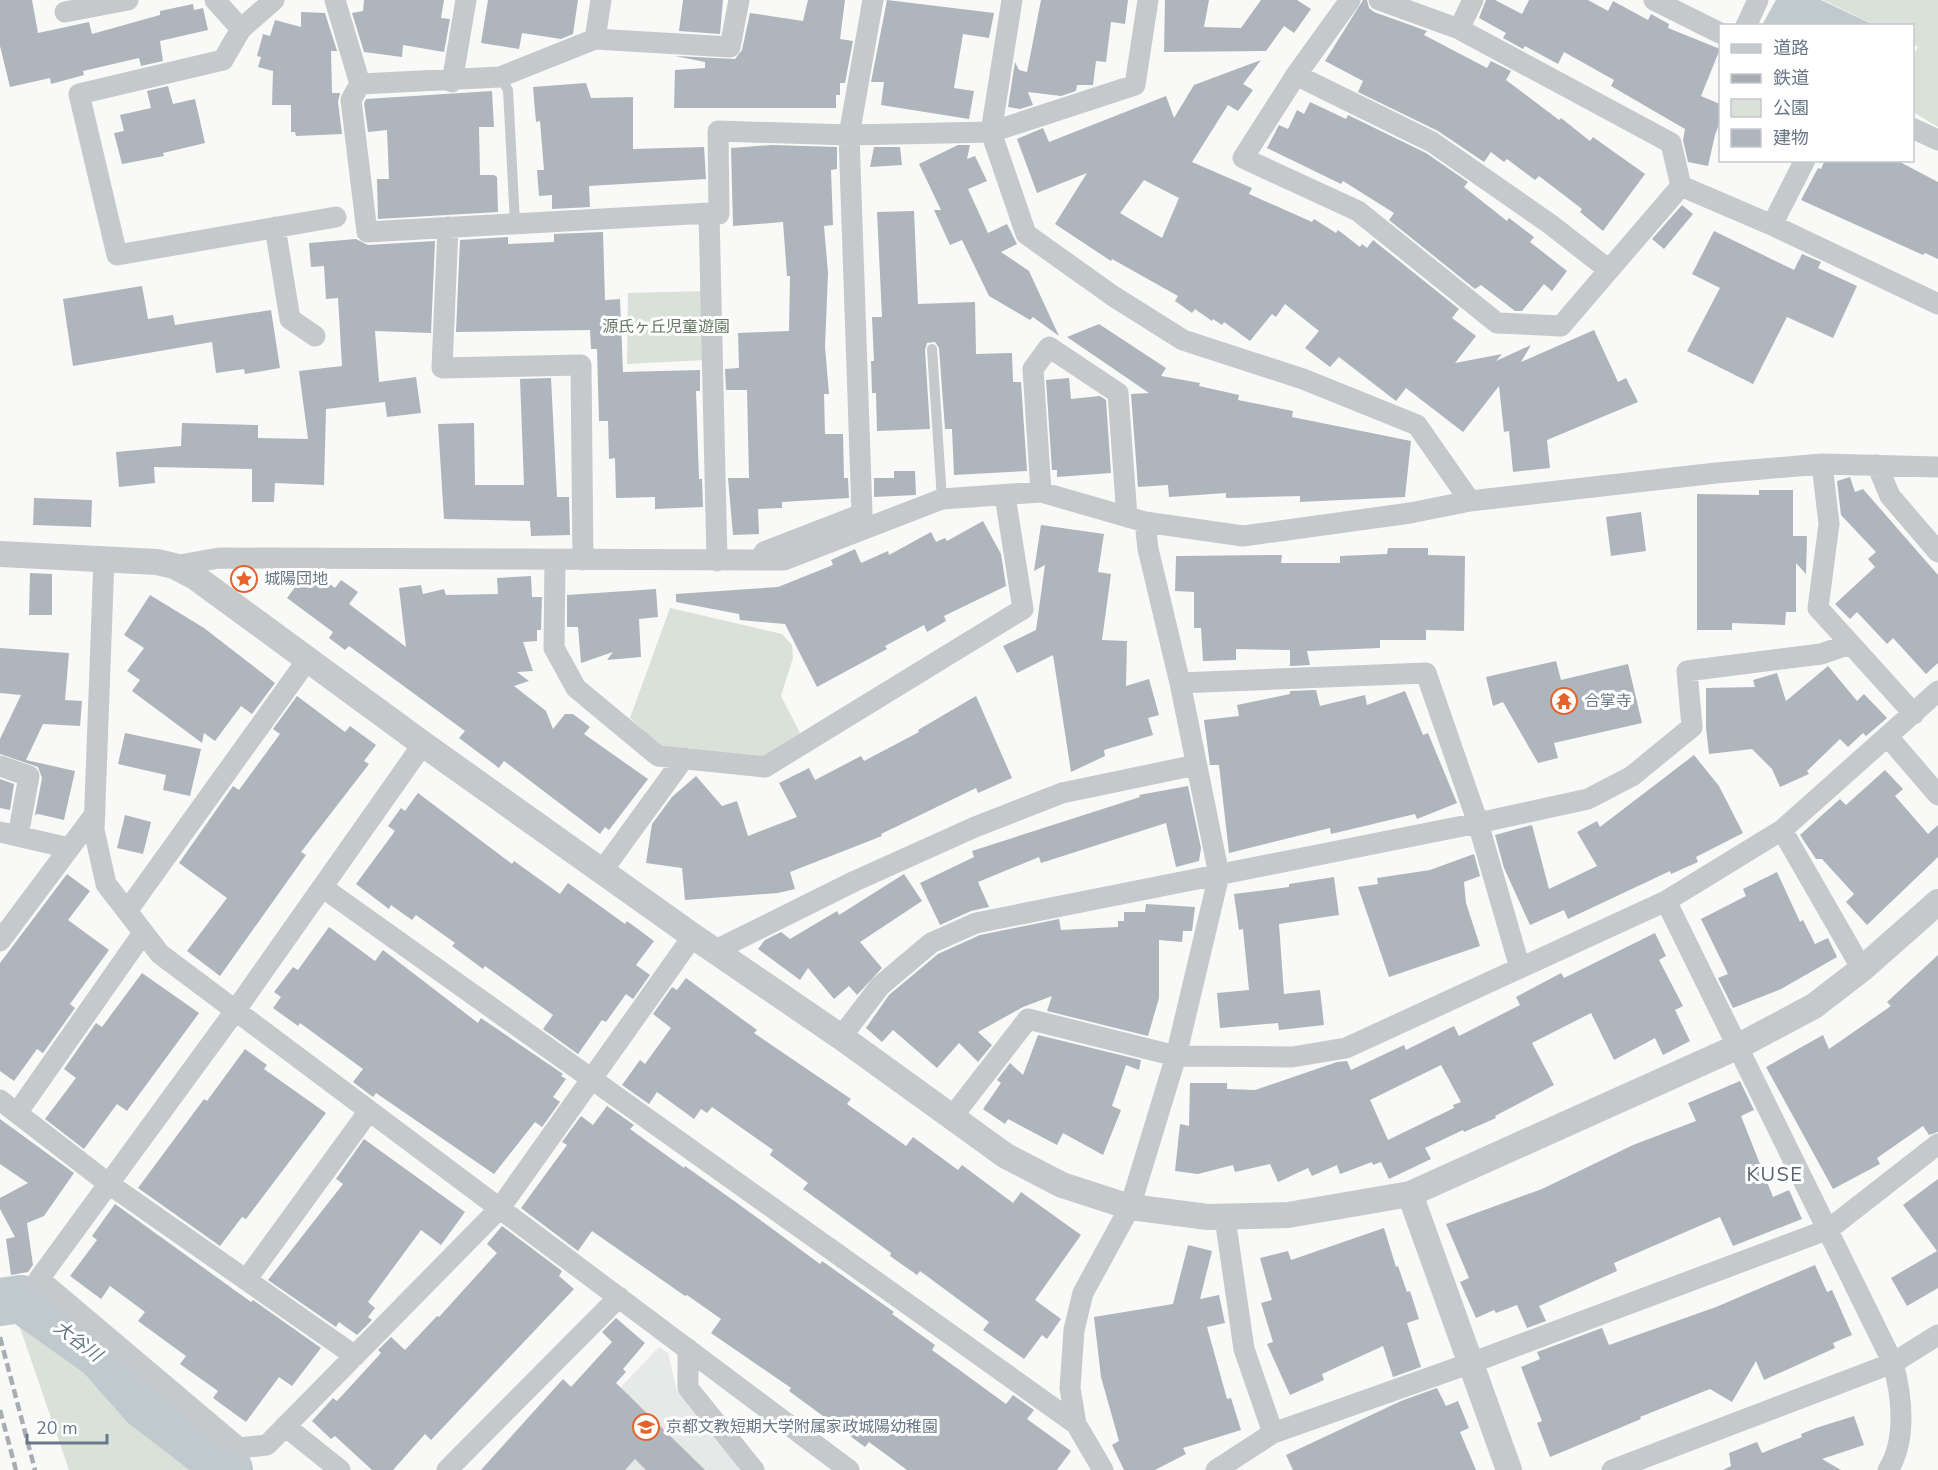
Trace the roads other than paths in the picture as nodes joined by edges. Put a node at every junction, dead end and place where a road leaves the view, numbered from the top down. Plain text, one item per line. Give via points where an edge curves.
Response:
1 (128, 0) edge
2 (215, 0) edge
3 (274, 0) edge
4 (335, 0) edge
5 (466, 0) edge
6 (601, 0) edge
7 (739, 0) edge
8 (873, 0) edge
9 (1012, 0) edge
10 (1148, 0) edge
11 (1350, 0) edge
12 (1379, 0) edge
13 (1473, 0) edge
14 (1654, 0) edge
15 (1758, 0) edge
16 (65, 12) dead end
17 (1747, 24) edge
18 (241, 28) junction
19 (1459, 29) junction
20 (1719, 32) edge
21 (595, 39) junction
22 (1296, 75) junction
23 (500, 77) junction
24 (452, 82) junction
25 (360, 84) junction
26 (1914, 129) edge
27 (991, 132) junction
28 (849, 135) junction
29 (1938, 140) edge
30 (1804, 162) edge
31 (1681, 186) junction
32 (709, 213) junction
33 (336, 217) dead end
34 (515, 224) junction
35 (1772, 225) junction
36 (275, 227) junction
37 (448, 227) junction
38 (1610, 270) junction
39 (1938, 304) edge
40 (315, 336) dead end
41 (933, 349) dead end
42 (1822, 464) junction
43 (1877, 465) junction
44 (1938, 467) edge
45 (1041, 492) junction
46 (1005, 496) junction
47 (942, 499) junction
48 (1470, 501) junction
49 (1136, 519) junction
50 (1938, 552) edge
51 (0, 554) edge
52 (104, 559) junction
53 (555, 560) junction
54 (583, 560) junction
55 (717, 561) junction
56 (741, 561) junction
57 (174, 566) junction
58 (1850, 644) junction
59 (308, 659) junction
60 (1180, 683) junction
61 (1938, 691) edge
62 (1914, 714) junction
63 (1889, 738) junction
64 (423, 744) junction
65 (684, 758) junction
66 (1196, 765) junction
67 (0, 766) edge
68 (1938, 795) edge
69 (95, 814) junction
70 (1478, 823) junction
71 (1782, 830) junction
72 (9, 834) edge
73 (69, 848) junction
74 (602, 871) junction
75 (1219, 875) junction
76 (322, 887) junction
77 (1666, 901) junction
78 (1938, 902) edge
79 (127, 911) junction
80 (143, 933) junction
81 (693, 936) junction
82 (0, 941) edge
83 (716, 950) junction
84 (1520, 968) junction
85 (1862, 969) junction
86 (235, 1011) junction
87 (841, 1036) junction
88 (1737, 1047) junction
89 (1176, 1056) junction
90 (590, 1079) junction
91 (0, 1100) edge
92 (369, 1110) junction
93 (17, 1113) junction
94 (952, 1117) junction
95 (1938, 1143) edge
96 (109, 1184) junction
97 (1410, 1194) junction
98 (1130, 1207) junction
99 (500, 1208) junction
100 (1225, 1218) junction
101 (1830, 1229) junction
102 (246, 1280) junction
103 (619, 1297) junction
104 (1938, 1335) edge
105 (688, 1349) junction
106 (355, 1356) junction
107 (1471, 1363) junction
108 (1893, 1363) junction
109 (1076, 1424) junction
110 (285, 1426) junction
111 (1273, 1433) junction
112 (340, 1470) edge
113 (447, 1470) edge
114 (754, 1470) edge
115 (849, 1470) edge
116 (1103, 1470) edge
117 (1216, 1470) edge
118 (1509, 1470) edge
119 (1612, 1470) edge
120 (1888, 1470) edge

1 - 16 street
2 - 18 street
3 - 18 street
4 - 25 street
5 - 24 street
6 - 21 street
7 - 21 street via 730,47
8 - 28 street
9 - 27 street
10 - 27 street via 1135,85
11 - 22 street
12 - 19 street
13 - 19 street
14 - 20 street
15 - 17 street
18 - 36 street via 223,60 79,94 117,255
19 - 31 street via 1671,143
21 - 23 street
22 - 38 street via 1432,141
22 - 38 street via 1243,158 1358,211 1497,323 1561,326
23 - 24 street
23 - 34 lane via 508,90
24 - 25 street
25 - 37 street via 351,100 367,232
26 - 29 street
27 - 28 street
27 - 48 street via 1026,234 1183,340 1302,379 1417,425
28 - 32 street via 718,132 719,214
28 - 56 street via 862,514
30 - 35 street
31 - 35 street
31 - 38 street
32 - 34 street
32 - 55 street
33 - 36 street
34 - 37 street
35 - 39 street
36 - 40 street via 290,319
37 - 54 street via 442,368 581,365
41 - 47 lane
42 - 43 street
42 - 48 street
42 - 58 street via 1829,524 1818,608
43 - 44 street
43 - 50 street via 1890,496
45 - 46 street
45 - 49 street
45 - 49 street via 1033,369 1048,347 1118,393
46 - 47 street
46 - 65 street via 1023,609 765,767
47 - 56 street via 784,560
48 - 49 street via 1243,536
49 - 60 street via 1148,549
51 - 52 street
52 - 57 street
52 - 69 street
53 - 54 street
53 - 57 street via 219,558
53 - 65 street via 554,648 576,688 658,756
54 - 55 street
55 - 56 street
57 - 59 street via 212,588
58 - 62 street
58 - 70 street via 1821,654 1686,671 1692,727 1632,776 1588,799
59 - 64 street
59 - 79 street
60 - 66 street
60 - 70 street via 1426,673
61 - 62 street
62 - 63 street
63 - 68 street
63 - 71 street
64 - 74 street
64 - 76 street
65 - 74 street
66 - 75 street
66 - 83 street via 1062,793 985,822
67 - 72 street via 29,776
69 - 73 street
69 - 79 street via 94,830 106,884
70 - 75 street
70 - 84 street
71 - 77 street
71 - 85 street
72 - 73 street
73 - 82 street
74 - 81 street
75 - 87 street via 976,923 931,943 880,986
75 - 89 street
76 - 86 street
76 - 90 street
77 - 84 street
77 - 88 street
78 - 85 street
79 - 80 street
80 - 86 street via 160,954
80 - 93 street
81 - 83 street
81 - 90 street
83 - 87 street
84 - 89 street via 1346,1048 1292,1057
85 - 88 street via 1814,1006
86 - 92 street
86 - 96 street
87 - 94 street
88 - 97 street
88 - 101 street
89 - 94 street via 1029,1019
89 - 98 street
90 - 99 street
90 - 109 street
91 - 93 street
92 - 99 street
92 - 102 street
93 - 96 street
94 - 98 street via 1006,1156 1062,1185
95 - 101 street
96 - 102 street
96 - 110 street via 39,1279 239,1448 267,1445
97 - 100 street via 1288,1215
97 - 107 street
98 - 100 street
98 - 109 street via 1083,1293 1074,1330 1070,1388
99 - 103 street
99 - 106 street
100 - 111 street via 1244,1349
101 - 107 street
101 - 108 street
102 - 106 street
103 - 105 street
103 - 113 street
104 - 108 street
105 - 114 street via 688,1388
105 - 115 street
106 - 110 street
107 - 111 street
107 - 118 street
108 - 119 street
108 - 120 street via 1901,1394 1897,1455
109 - 116 street
110 - 112 street
111 - 117 street

